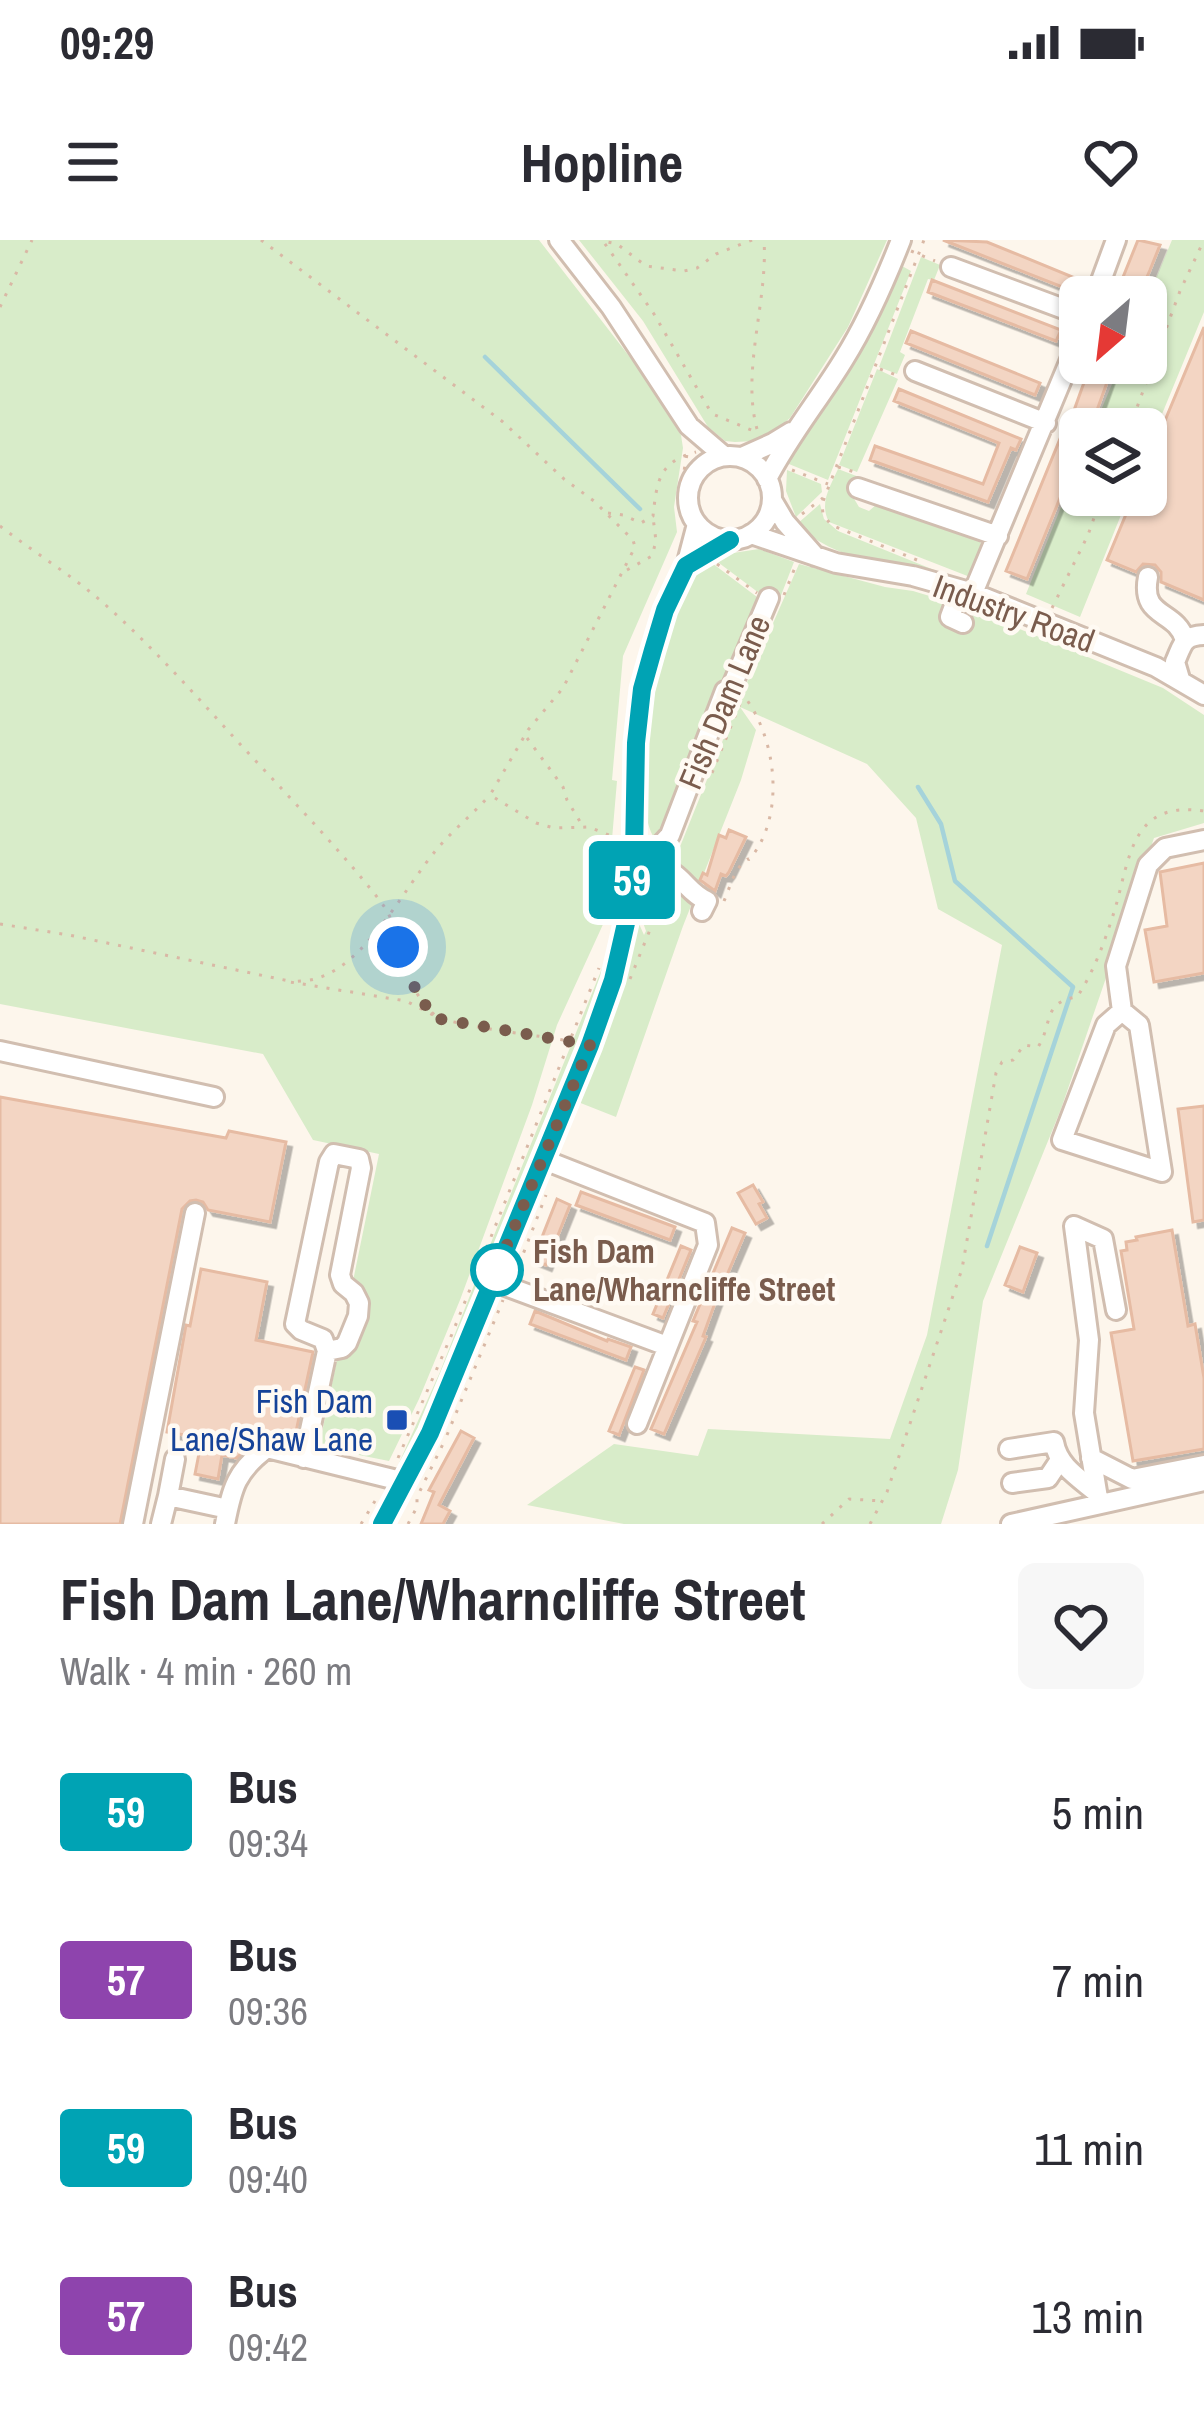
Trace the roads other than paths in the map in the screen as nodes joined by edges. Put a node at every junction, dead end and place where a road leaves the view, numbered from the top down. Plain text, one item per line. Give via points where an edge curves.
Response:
1 (559, 240) edge
2 (902, 240) edge
3 (1116, 240) edge
4 (951, 267) dead end
5 (1103, 276) edge
6 (1059, 307) edge
7 (906, 373) road end
8 (1061, 384) edge
9 (1046, 423) junction
10 (689, 426) junction
11 (795, 429) junction
12 (733, 457) junction
13 (771, 471) junction
14 (693, 476) junction
15 (863, 489) road end
16 (772, 500) junction
17 (691, 523) junction
18 (751, 534) junction
19 (998, 536) junction
20 (730, 540) junction
21 (808, 554) junction
22 (686, 566) junction
23 (1148, 577) dead end
24 (966, 592) junction
25 (769, 598) road end
26 (963, 622) dead end
27 (1195, 637) edge
28 (1170, 669) junction
29 (1204, 695) edge
30 (1204, 840) edge
31 (640, 850) junction
32 (711, 910) road end
33 (1123, 1011) junction
34 (0, 1051) edge
35 (214, 1096) dead end
36 (550, 1162) junction
37 (195, 1213) dead end
38 (501, 1285) junction
39 (1116, 1310) dead end
40 (667, 1346) junction
41 (327, 1351) junction
42 (637, 1424) dead end
43 (1009, 1449) dead end
44 (304, 1458) junction
45 (1091, 1458) junction
46 (176, 1459) dead end
47 (1060, 1460) junction
48 (1204, 1466) edge
49 (1204, 1481) edge
50 (405, 1482) junction
51 (1012, 1483) dead end
52 (168, 1496) junction
53 (1098, 1498) junction
54 (227, 1516) edge
55 (133, 1524) edge
56 (161, 1524) edge
57 (382, 1524) edge
58 (1011, 1524) edge

1 - 10 street
2 - 11 street via 845,356
3 - 5 street
4 - 6 street
7 - 9 street
8 - 9 street
9 - 19 street
10 - 12 street
10 - 14 street
11 - 12 street
11 - 13 street
12 - 13 street
12 - 14 street via 706,462
13 - 16 street
14 - 17 street
15 - 19 street
16 - 18 street
16 - 21 street
17 - 20 street
17 - 22 street, Fish Dam Lane
18 - 20 street
18 - 21 street, Industry Road
19 - 24 street
20 - 22 street
21 - 24 street, Industry Road
22 - 31 street, Fish Dam Lane via 642,689
23 - 27 street via 1151,606
24 - 26 street via 950,617
24 - 28 street, Industry Road
25 - 31 street, Fish Dam Lane via 670,835 662,846
27 - 28 street
28 - 29 street, Industry Road
30 - 33 street via 1165,848 1148,865 1116,966
31 - 32 street
31 - 36 street, Fish Dam Lane via 613,980
33 - 33 street via 1138,1025 1162,1172 1062,1141 1106,1025
34 - 35 street
36 - 38 street, Fish Dam Lane
36 - 40 street via 705,1223 708,1245
37 - 55 street
38 - 40 street
38 - 50 street, Fish Dam Lane
39 - 45 street via 1103,1239 1074,1226 1089,1340 1084,1413
40 - 42 street
41 - 41 street via 318,1335 295,1324 334,1154 359,1159 361,1168 340,1275 358,1316 347,1343
41 - 44 street
43 - 47 street via 1054,1442
44 - 50 street
44 - 54 street via 267,1448 238,1477
45 - 48 street via 1132,1479
45 - 53 street
46 - 52 street
47 - 51 street via 1048,1478
47 - 53 street
49 - 53 street
50 - 57 street, Fish Dam Lane
52 - 54 street
52 - 56 street
53 - 58 street

